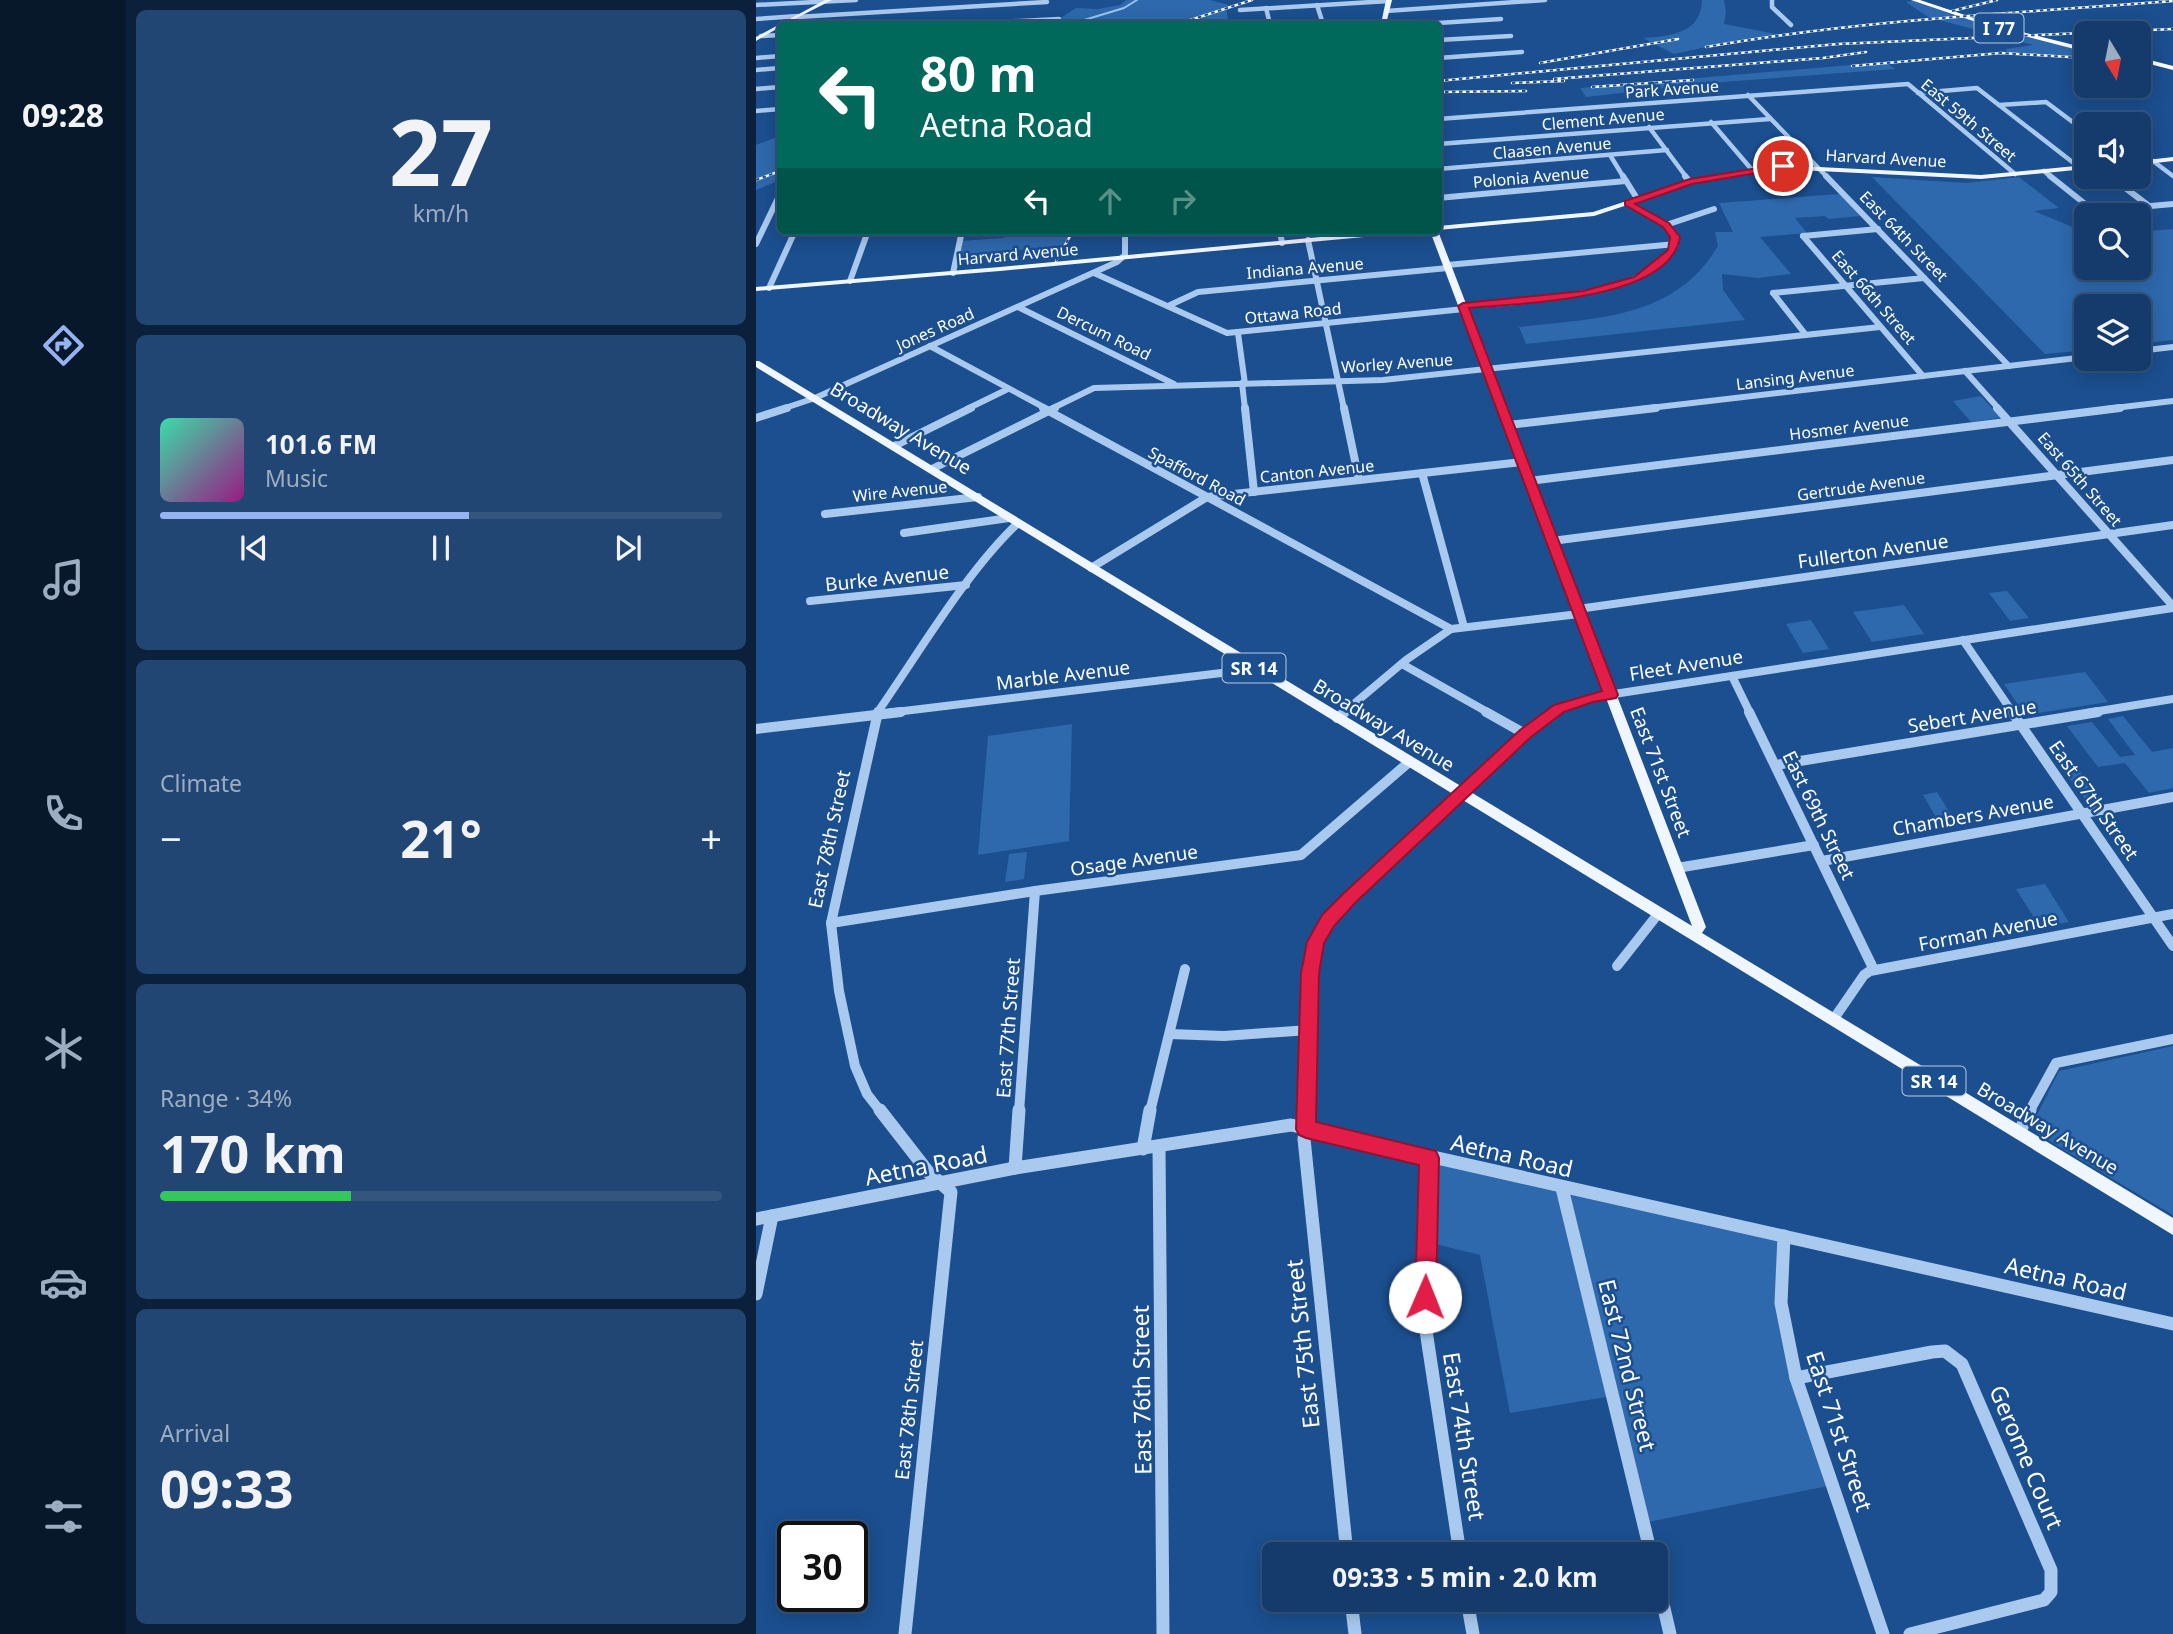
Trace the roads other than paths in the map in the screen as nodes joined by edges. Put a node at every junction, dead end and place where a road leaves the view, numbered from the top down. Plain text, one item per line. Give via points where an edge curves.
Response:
1 (856, 0) edge
2 (1389, 0) edge
3 (1545, 0) edge
4 (1772, 0) edge
5 (1914, 0) edge
6 (827, 1) edge
7 (1928, 1) edge
8 (1020, 2) edge
9 (1047, 2) dead end
10 (756, 5) edge
11 (1317, 5) junction
12 (1266, 8) junction
13 (1240, 10) dead end
14 (1386, 10) junction
15 (797, 17) junction
16 (756, 19) edge
17 (1059, 19) dead end
18 (1501, 19) dead end
19 (789, 21) edge
20 (1019, 21) edge
21 (1269, 21) edge
22 (1322, 21) edge
23 (1384, 21) edge
24 (1442, 23) edge
25 (1791, 25) dead end
26 (777, 27) edge
27 (777, 35) edge
28 (758, 36) edge
29 (1511, 36) dead end
30 (1442, 40) edge
31 (2074, 45) edge
32 (2074, 46) edge
33 (1522, 52) dead end
34 (777, 57) edge
35 (756, 58) edge
36 (1442, 58) edge
37 (2151, 64) edge
38 (777, 68) edge
39 (2173, 69) edge
40 (756, 70) edge
41 (1908, 84) joint
42 (777, 87) edge
43 (756, 89) edge
44 (1918, 93) junction
45 (1748, 96) junction
46 (1999, 105) junction
47 (777, 109) edge
48 (756, 111) edge
49 (1442, 119) edge
50 (1770, 119) junction
51 (1711, 122) junction
52 (2074, 123) edge
53 (1649, 127) junction
54 (1442, 144) edge
55 (1667, 150) junction
56 (1609, 155) junction
57 (2173, 159) edge
58 (2074, 161) edge
59 (2153, 161) joint
60 (1818, 168) junction
61 (1442, 169) edge
62 (2074, 169) edge
63 (1753, 171) junction
64 (2044, 171) junction
65 (2015, 174) junction
66 (2173, 176) edge
67 (1626, 181) junction
68 (1690, 182) junction
69 (2127, 189) edge
70 (1442, 198) edge
71 (1638, 200) junction
72 (1628, 203) junction
73 (2084, 203) edge
74 (2145, 203) edge
75 (2173, 204) edge
76 (777, 205) edge
77 (2151, 206) edge
78 (1714, 209) dead end
79 (1666, 225) junction
80 (1442, 229) edge
81 (1878, 229) junction
82 (793, 235) edge
83 (867, 235) edge
84 (961, 235) edge
85 (1125, 235) edge
86 (1281, 235) edge
87 (1343, 235) edge
88 (1438, 235) edge
89 (1308, 240) junction
90 (1282, 243) junction
91 (1676, 243) junction
92 (756, 244) edge
93 (1122, 258) junction
94 (1448, 266) junction
95 (953, 273) junction
96 (1094, 273) junction
97 (1924, 278) junction
98 (850, 281) junction
99 (1317, 281) junction
100 (1845, 285) junction
101 (769, 288) junction
102 (756, 289) edge
103 (1168, 306) junction
104 (1018, 307) junction
105 (1463, 307) junction
106 (1326, 324) junction
107 (1880, 327) junction
108 (1238, 333) junction
109 (1806, 335) junction
110 (930, 346) junction
111 (2173, 347) edge
112 (2151, 350) edge
113 (2074, 358) edge
114 (756, 363) edge
115 (2010, 366) junction
116 (1487, 370) junction
117 (1965, 371) junction
118 (1923, 376) junction
119 (1338, 381) junction
120 (1244, 384) junction
121 (1177, 385) junction
122 (1008, 389) junction
123 (815, 398) junction
124 (2173, 401) edge
125 (1047, 411) junction
126 (756, 418) edge
127 (2010, 421) junction
128 (1508, 425) junction
129 (894, 446) junction
130 (2173, 460) edge
131 (1522, 462) junction
132 (932, 469) junction
133 (1422, 473) junction
134 (2057, 475) junction
135 (1359, 480) junction
136 (1529, 481) junction
137 (1254, 492) junction
138 (978, 497) junction
139 (1207, 497) junction
140 (825, 514) dead end
141 (1014, 521) junction
142 (2173, 525) edge
143 (904, 533) dead end
144 (2109, 534) junction
145 (1552, 541) junction
146 (1091, 568) junction
147 (966, 585) junction
148 (810, 601) dead end
149 (2173, 607) edge
150 (1579, 611) junction
151 (1464, 627) junction
152 (1451, 629) junction
153 (1963, 640) junction
154 (1402, 664) junction
155 (1255, 669) junction
156 (1732, 676) junction
157 (1611, 695) junction
158 (2173, 699) edge
159 (876, 715) junction
160 (1337, 718) junction
161 (2021, 725) junction
162 (756, 729) edge
163 (1525, 733) junction
164 (1408, 763) junction
165 (1776, 765) junction
166 (1460, 793) junction
167 (2173, 797) edge
168 (2082, 813) junction
169 (1814, 845) junction
170 (1822, 861) junction
171 (1677, 868) junction
172 (1035, 891) junction
173 (1658, 914) junction
174 (2173, 914) edge
175 (2154, 917) junction
176 (831, 923) junction
177 (1694, 934) junction
178 (2173, 946) edge
179 (1617, 966) dead end
180 (1185, 969) dead end
181 (1874, 970) junction
182 (1833, 1020) junction
183 (1309, 1030) junction
184 (1170, 1034) junction
185 (2173, 1039) edge
186 (1306, 1129) junction
187 (2019, 1133) junction
188 (1159, 1146) junction
189 (1143, 1149) junction
190 (1429, 1158) junction
191 (1015, 1168) junction
192 (943, 1183) junction
193 (1562, 1188) junction
194 (772, 1216) junction
195 (756, 1219) edge
196 (2173, 1227) edge
197 (1784, 1236) junction
198 (756, 1294) edge
199 (2173, 1324) edge
200 (1796, 1378) junction
201 (1346, 1542) edge
202 (1458, 1542) edge
203 (1648, 1542) edge
204 (1352, 1612) edge
205 (1469, 1612) edge
206 (1665, 1612) edge
207 (905, 1634) edge
208 (1163, 1634) edge
209 (1355, 1634) edge
210 (1473, 1634) edge
211 (1670, 1634) edge
212 (1883, 1634) edge
213 (1910, 1634) edge

1 - 6 street
2 - 11 street
2 - 14 main road
3 - 14 street
4 - 25 street via 1772,7
5 - 32 highway, I 77
6 - 10 street
6 - 15 main road
7 - 31 highway, I 77
8 - 9 street
8 - 15 street
11 - 12 street
11 - 22 street
12 - 13 street
12 - 21 street
14 - 23 main road
15 - 16 street
15 - 19 main road
17 - 20 street
18 - 24 street
26 - 28 main road
27 - 28 street
29 - 30 street
33 - 36 street
34 - 35 street
37 - 39 highway
38 - 40 street
41 - 44 street, East 59th Street
41 - 45 street, Park Avenue
42 - 43 street
44 - 46 street via 1978,88
44 - 65 street, East 59th Street
45 - 49 street, Park Avenue
45 - 50 street, East 64th Street
46 - 52 street via 2046,102
46 - 58 street
47 - 48 street
50 - 51 street, Clement Avenue
50 - 60 street, East 64th Street
51 - 53 street, Clement Avenue
51 - 63 street
53 - 54 street, Clement Avenue
53 - 55 street
55 - 56 street, Claasen Avenue
55 - 68 street
56 - 61 street, Claasen Avenue
56 - 67 street
57 - 59 main road
59 - 66 street
60 - 63 main road, Harvard Avenue via 1783,166
60 - 65 main road, Harvard Avenue via 1980,177
60 - 81 street, East 64th Street
62 - 64 main road, Harvard Avenue
63 - 68 main road, Harvard Avenue
64 - 65 main road, Harvard Avenue
64 - 73 street
67 - 70 street, Polonia Avenue
67 - 71 street
68 - 71 main road, Harvard Avenue
69 - 74 street
71 - 72 main road, Harvard Avenue
72 - 79 street
72 - 80 main road, Harvard Avenue via 1594,214
75 - 77 street
76 - 92 street
78 - 79 street
79 - 91 street
81 - 97 street, East 64th Street
81 - 100 street, East 66th Street via 1803,236
82 - 101 street
83 - 98 street
84 - 95 street
85 - 93 street
86 - 90 street
87 - 89 main road, Harvard Avenue
88 - 94 main road, East 71st Street
89 - 90 main road, Harvard Avenue
89 - 99 street
90 - 93 main road, Harvard Avenue
91 - 94 street, Indiana Avenue
91 - 105 street, Ottawa Road via 1648,273 1623,285
93 - 95 main road, Harvard Avenue
93 - 96 street, Jones Road
94 - 99 street, Indiana Avenue
94 - 105 main road, East 71st Street
95 - 98 main road, Harvard Avenue
96 - 103 street, Ottawa Road
96 - 104 street, Jones Road
97 - 100 street
97 - 115 street, East 64th Street
98 - 101 main road, Harvard Avenue
99 - 103 street, Indiana Avenue via 1198,292
99 - 106 street
100 - 107 street, East 66th Street
100 - 109 street via 1773,293
101 - 102 main road, Harvard Avenue
103 - 108 street, Ottawa Road
104 - 110 street, Jones Road
104 - 121 street, Dercum Road
105 - 106 street, Ottawa Road
105 - 116 main road, East 71st Street
106 - 108 street, Ottawa Road
106 - 119 street
107 - 109 street, Worley Avenue
107 - 118 street, East 66th Street
108 - 120 street
109 - 116 street, Worley Avenue
110 - 122 street, Spafford Road
110 - 123 street, Jones Road
111 - 112 street
113 - 115 street, Lansing Avenue
114 - 123 main road, Broadway Avenue / SR 14
115 - 117 street, Lansing Avenue
116 - 119 street, Worley Avenue
116 - 128 main road, East 71st Street
117 - 118 street, Lansing Avenue
117 - 127 street, East 65th Street
118 - 128 street, Lansing Avenue
119 - 120 street, Worley Avenue
119 - 135 street
120 - 121 street, Worley Avenue
120 - 137 street
121 - 125 street, Worley Avenue via 1090,389
122 - 125 street, Spafford Road
122 - 129 street
123 - 126 street, Jones Road
123 - 129 main road, Broadway Avenue / SR 14
124 - 127 street, Hosmer Avenue
125 - 132 street, Worley Avenue
125 - 139 street, Spafford Road
127 - 134 street, East 65th Street
127 - 136 street, Hosmer Avenue
128 - 131 main road, East 71st Street
129 - 132 main road, Broadway Avenue / SR 14
130 - 134 street, Gertrude Avenue
131 - 133 street, Canton Avenue
131 - 136 main road, East 71st Street
132 - 138 main road, Broadway Avenue / SR 14
133 - 135 street, Canton Avenue
133 - 151 street
134 - 144 street, East 65th Street
134 - 145 street, Gertrude Avenue
135 - 137 street, Canton Avenue
136 - 145 main road, East 71st Street
137 - 139 street, Canton Avenue
138 - 140 street, Wire Avenue
138 - 141 main road, Broadway Avenue / SR 14
139 - 146 street, Canton Avenue
139 - 152 street, Spafford Road
141 - 143 street
141 - 146 main road, Broadway Avenue / SR 14
141 - 147 street, East 78th Street
142 - 144 street, Fullerton Avenue
144 - 149 street, East 65th Street
144 - 150 street, Fullerton Avenue
145 - 150 main road, East 71st Street
146 - 155 main road, Broadway Avenue / SR 14
147 - 148 street, Burke Avenue
147 - 159 street, East 78th Street
149 - 153 street, Fleet Avenue
150 - 151 street, Fullerton Avenue
150 - 157 main road, East 71st Street
151 - 152 street, Fullerton Avenue
152 - 154 street, Fullerton Avenue
153 - 156 street, Fleet Avenue
153 - 161 street, East 67th Street
154 - 160 street, Fullerton Avenue
154 - 163 street
155 - 159 street, Marble Avenue
155 - 160 main road, Broadway Avenue / SR 14
156 - 157 street, Fleet Avenue
156 - 165 street, East 69th Street
157 - 163 street, Fleet Avenue via 1559,708
157 - 171 main road, East 71st Street
158 - 161 street, Sebert Avenue
159 - 162 street, Marble Avenue
159 - 176 street, East 78th Street
160 - 164 main road, Broadway Avenue / SR 14
161 - 165 street, Sebert Avenue
161 - 168 street, East 67th Street
163 - 166 street, Fleet Avenue
164 - 166 main road, Broadway Avenue / SR 14
164 - 172 street, Osage Avenue via 1301,855
165 - 169 street, East 69th Street
166 - 173 main road, Broadway Avenue / SR 14
166 - 183 street, Fleet Avenue via 1328,920 1311,962
167 - 168 street, Chambers Avenue
168 - 170 street, Chambers Avenue
168 - 175 street, East 67th Street
169 - 170 street, East 69th Street
169 - 171 street
170 - 181 street, East 69th Street
171 - 177 main road, East 71st Street via 1699,927
172 - 176 street, Osage Avenue
172 - 191 street, East 77th Street
173 - 177 main road, Broadway Avenue / SR 14
173 - 179 street
174 - 175 street, Forman Avenue
175 - 178 street, East 67th Street
175 - 181 street, Forman Avenue
176 - 192 street, East 78th Street via 839,991 855,1066 867,1094 929,1173
177 - 182 main road, Broadway Avenue / SR 14
180 - 184 street
181 - 182 street via 1864,975
182 - 187 main road, Broadway Avenue / SR 14
183 - 184 street via 1224,1036
183 - 186 street, Fleet Avenue
184 - 189 street
185 - 187 street via 2056,1063
186 - 188 street, Aetna Road via 1291,1125
186 - 190 street, Aetna Road
186 - 201 street, East 75th Street
187 - 196 main road, Broadway Avenue / SR 14
188 - 189 street, Aetna Road
188 - 208 street, East 76th Street
189 - 191 street, Aetna Road
190 - 193 street, Aetna Road
190 - 202 street, East 74th Street via 1424,1324
191 - 192 street, Aetna Road
192 - 194 street, Aetna Road
192 - 207 street, East 78th Street via 951,1192
193 - 197 street, Aetna Road
193 - 203 street, East 72nd Street
194 - 195 street, Aetna Road
194 - 198 street
197 - 199 street, Aetna Road
197 - 200 street, East 71st Street via 1782,1304
200 - 212 street, East 71st Street
200 - 213 street, Gerome Court via 1932,1352 1945,1351 1962,1364 2051,1570 2051,1592 2044,1600
204 - 209 street
205 - 210 street
206 - 211 street

